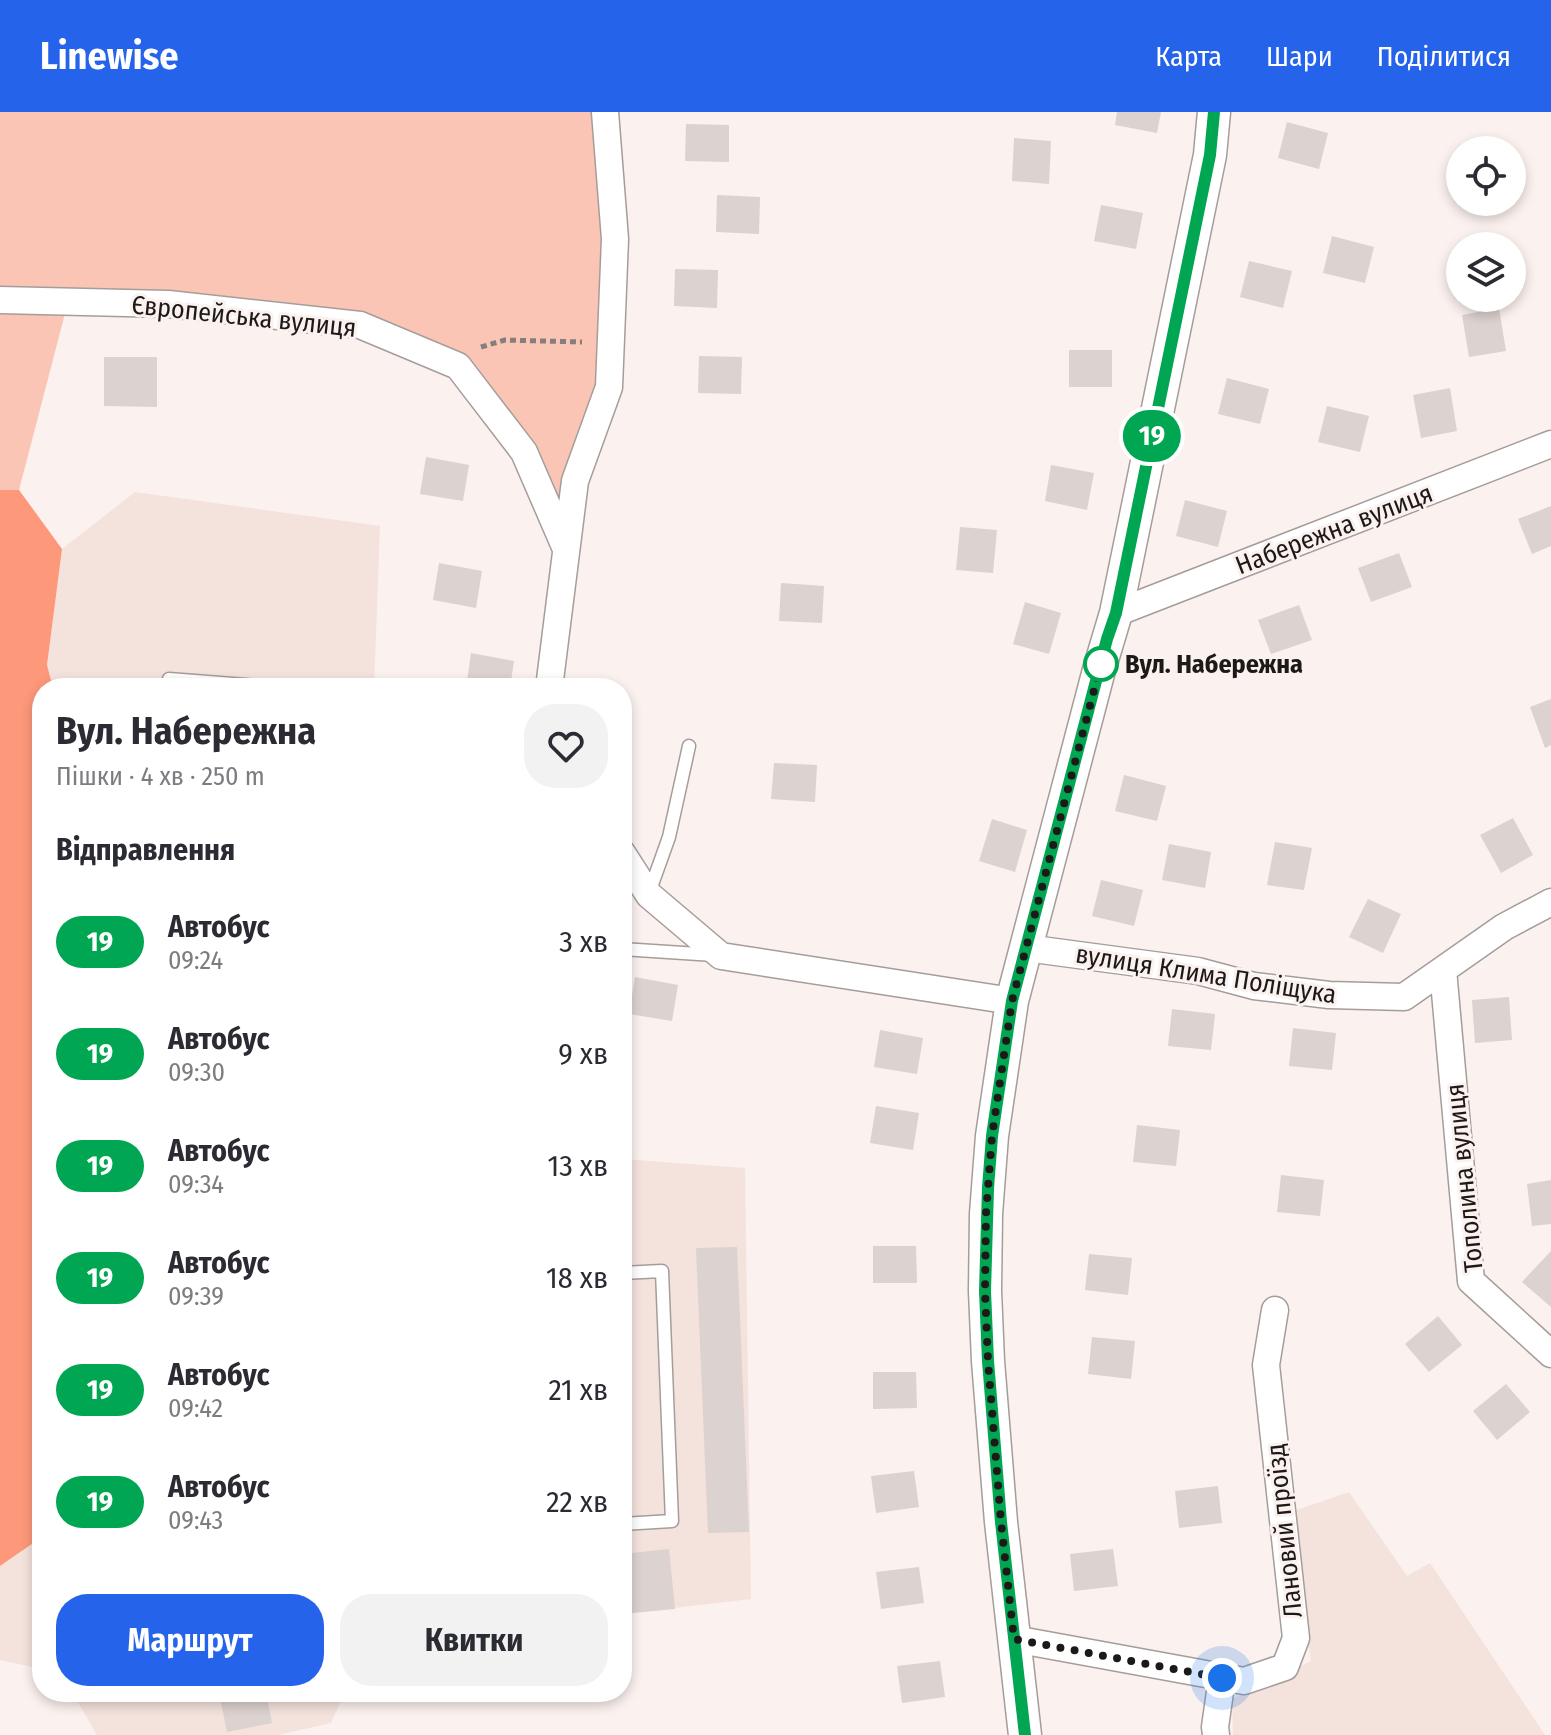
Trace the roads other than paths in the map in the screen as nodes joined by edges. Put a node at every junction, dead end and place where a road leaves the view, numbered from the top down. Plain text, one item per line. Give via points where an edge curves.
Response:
1 (605, 112) edge
2 (1214, 112) edge
3 (0, 300) edge
4 (1551, 444) edge
5 (566, 549) junction
6 (1116, 613) junction
7 (550, 678) edge
8 (689, 746) dead end
9 (632, 869) edge
10 (649, 895) junction
11 (1551, 902) edge
12 (1026, 948) junction
13 (632, 950) edge
14 (721, 956) junction
15 (1443, 970) junction
16 (1012, 1001) junction
17 (632, 1272) edge
18 (1275, 1310) dead end
19 (1551, 1354) edge
20 (632, 1523) edge
21 (1014, 1639) junction
22 (1222, 1678) junction
23 (1025, 1735) edge
24 (1216, 1735) edge

1 - 5 street via 615,239 609,387 575,481
2 - 6 street via 1210,155
3 - 5 street, Європейська вулиця via 168,304 360,325 458,366 524,452
4 - 6 street, Набережна вулиця
5 - 7 street
6 - 12 street
8 - 10 lane via 669,837
9 - 10 street
10 - 14 street
11 - 15 street, вулиця Клима Поліщука
12 - 15 street, вулиця Клима Поліщука via 1329,995 1404,997
12 - 16 street
13 - 14 lane
14 - 16 street
15 - 19 street, Тополина вулиця via 1471,1281
16 - 21 street via 992,1136 985,1291
17 - 20 lane via 662,1271 672,1521
18 - 22 street, Лановий проїзд via 1266,1365 1296,1638 1285,1667 1244,1681
21 - 22 street, Лановий проїзд
21 - 23 street
22 - 24 street

